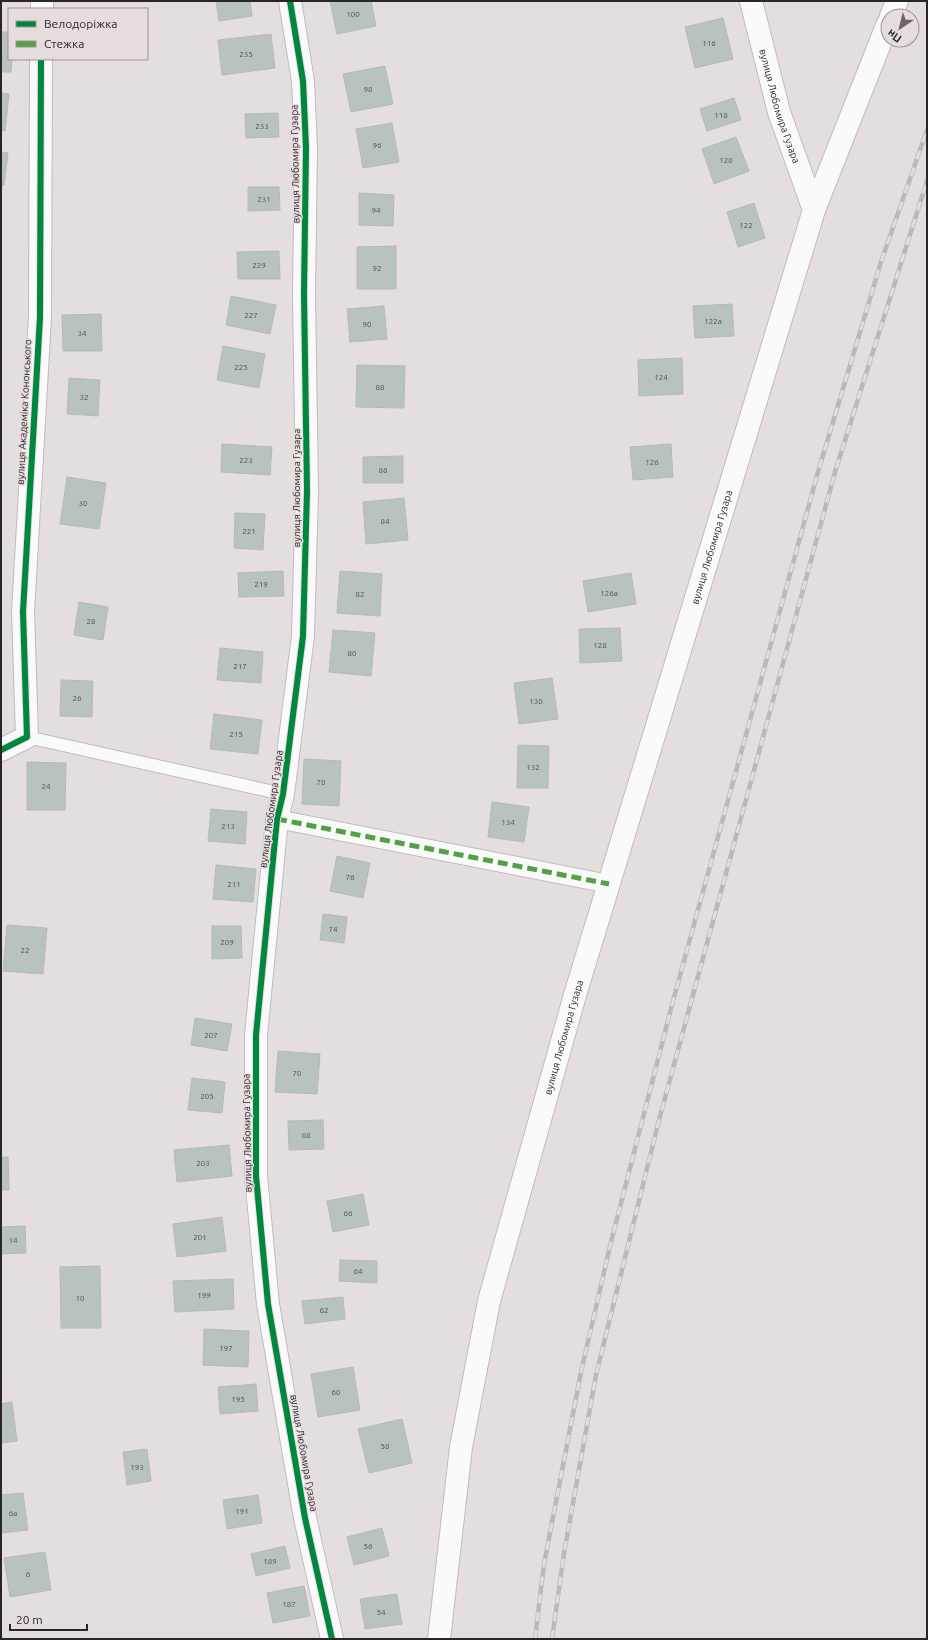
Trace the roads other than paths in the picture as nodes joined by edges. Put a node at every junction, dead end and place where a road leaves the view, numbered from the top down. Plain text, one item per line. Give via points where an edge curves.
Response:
1 (290, 1) edge
2 (751, 1) edge
3 (880, 43) edge
4 (41, 60) edge
5 (814, 210) junction
6 (27, 737) junction
7 (1, 750) edge
8 (283, 794) junction
9 (277, 819) junction
10 (608, 884) junction
11 (332, 1639) edge
12 (439, 1639) edge

1 - 8 street, вулиця Любомира Гузара via 303,81 306,148 304,294 307,491 303,636
2 - 5 street, вулиця Любомира Гузара via 779,112
3 - 5 street, вулиця Любомира Гузара
4 - 6 street, вулиця Академіка Кононського via 40,317 23,612
5 - 10 street, вулиця Любомира Гузара
6 - 7 street
6 - 8 lane
8 - 9 street, вулиця Любомира Гузара
9 - 10 street, вулиця Любомира Гузара
9 - 11 street, вулиця Любомира Гузара via 256,1036 256,1176 268,1304 305,1518
10 - 12 street, вулиця Любомира Гузара via 489,1301 461,1447

